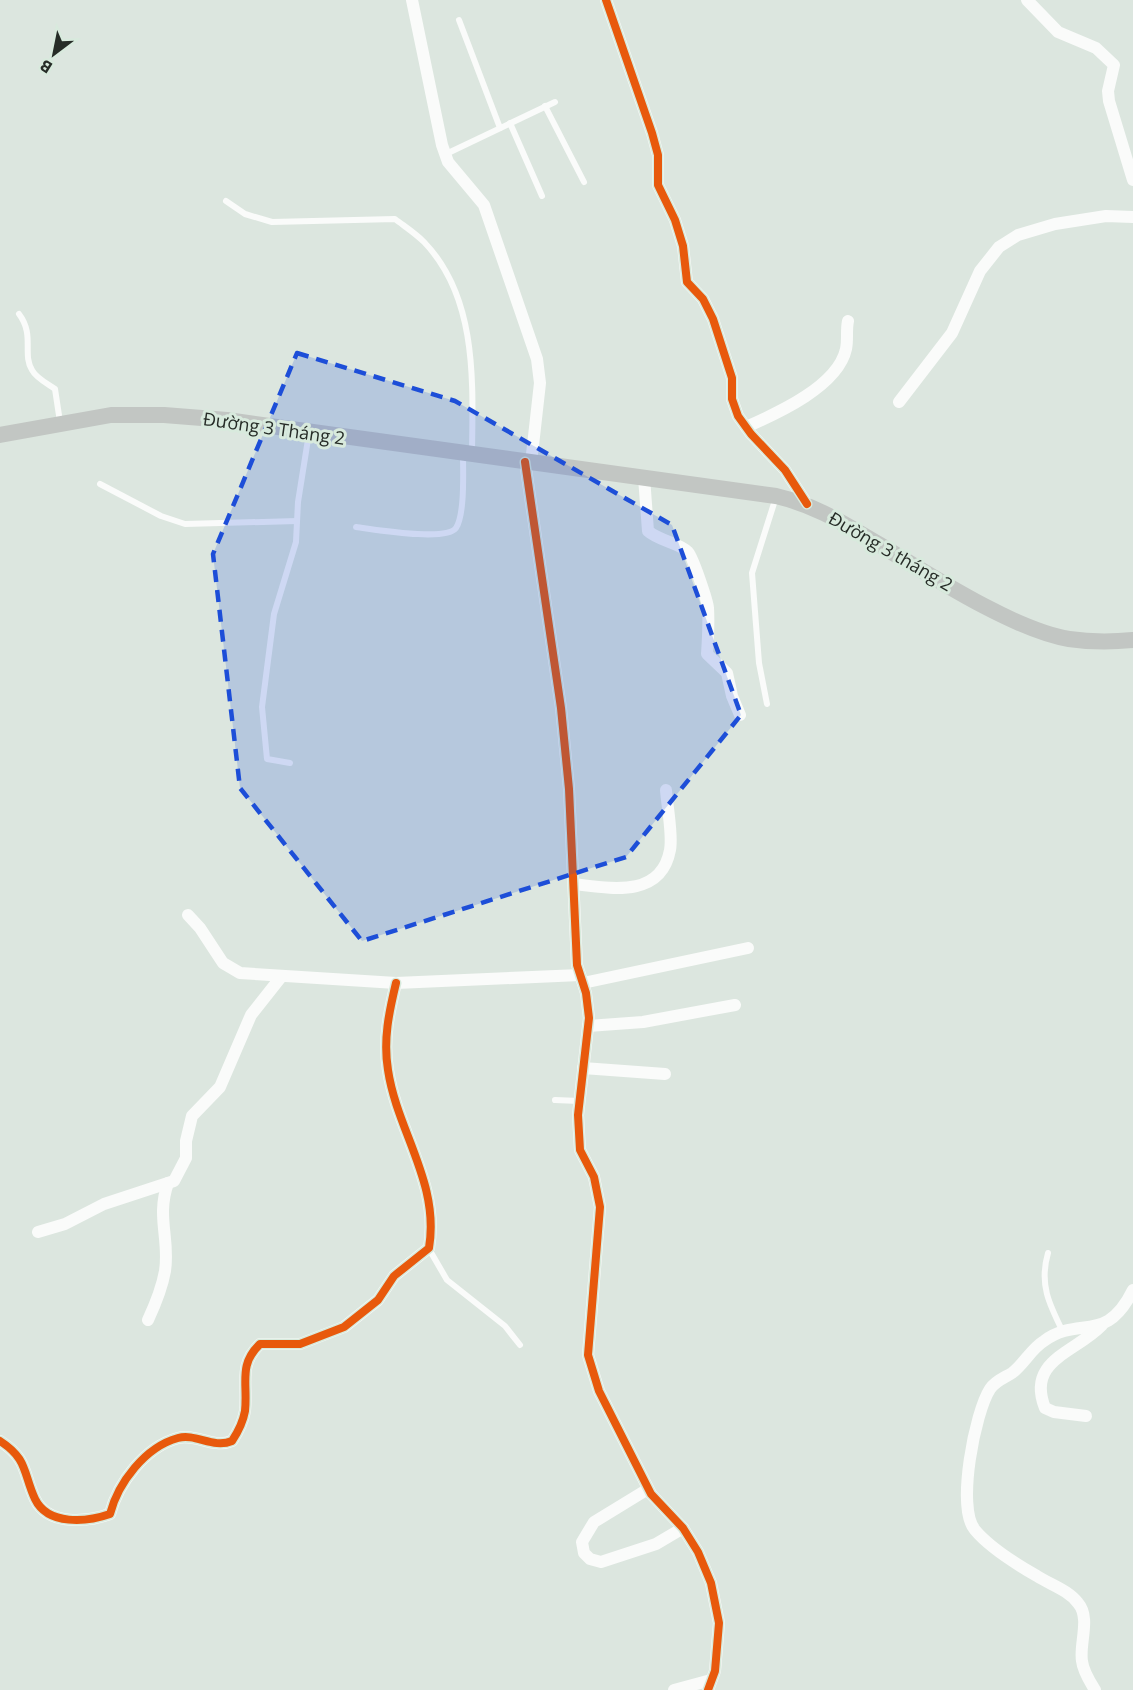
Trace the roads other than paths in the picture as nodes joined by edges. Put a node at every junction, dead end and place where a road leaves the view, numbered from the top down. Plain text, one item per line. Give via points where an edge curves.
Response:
1 (412, 0) edge
2 (606, 0) edge
3 (1027, 0) edge
4 (459, 20) dead end
5 (555, 102) dead end
6 (545, 106) junction
7 (510, 123) junction
8 (500, 128) junction
9 (446, 154) junction
10 (1133, 180) edge
11 (584, 182) dead end
12 (542, 196) dead end
13 (226, 201) dead end
14 (1133, 218) edge
15 (19, 314) dead end
16 (848, 321) dead end
17 (899, 402) dead end
18 (60, 422) junction
19 (746, 427) junction
20 (309, 432) junction
21 (0, 435) edge
22 (468, 454) junction
23 (534, 464) junction
24 (572, 468) joint
25 (644, 477) junction
26 (100, 484) dead end
27 (776, 496) junction
28 (807, 504) junction
29 (297, 521) junction
30 (356, 527) dead end
31 (1133, 640) edge
32 (767, 704) dead end
33 (740, 715) dead end
34 (291, 764) dead end
35 (666, 790) dead end
36 (574, 884) junction
37 (188, 915) dead end
38 (747, 948) dead end
39 (281, 977) junction
40 (582, 979) junction
41 (396, 983) junction
42 (735, 1005) dead end
43 (588, 1026) junction
44 (583, 1068) junction
45 (665, 1074) dead end
46 (555, 1100) dead end
47 (580, 1101) junction
48 (168, 1183) junction
49 (38, 1232) dead end
50 (429, 1248) junction
51 (1048, 1253) dead end
52 (1133, 1290) edge
53 (148, 1320) dead end
54 (1105, 1322) junction
55 (1064, 1332) junction
56 (520, 1346) dead end
57 (1086, 1416) dead end
58 (0, 1441) edge
59 (648, 1489) junction
60 (683, 1528) junction
61 (709, 1685) edge
62 (674, 1690) edge
63 (1095, 1690) edge

1 - 9 street via 435,119
2 - 19 street via 652,133 658,155 658,185 681,237 687,282 703,299 713,319 732,378 732,399
3 - 10 street via 1058,32 1096,48 1114,64 1108,101
4 - 8 lane
5 - 6 lane
6 - 7 lane
6 - 11 lane
7 - 8 lane
7 - 12 lane
8 - 9 lane
9 - 23 street via 448,162 484,205 537,359 540,384
13 - 22 lane via 246,214 272,222 395,219 424,242 447,276 462,311 473,364
14 - 17 street via 1106,216 1055,224 999,247 980,271 952,333
15 - 18 lane via 28,332 28,362 33,372 55,389
16 - 19 street via 846,349 826,381 776,414
18 - 20 main road, Đường 3 Tháng 2 via 111,415 164,415
18 - 21 main road, Đường 3 Tháng 2
19 - 28 street via 785,470
20 - 22 main road, Đường 3 Tháng 2
20 - 29 lane
22 - 23 main road, Đường 3 Tháng 2
22 - 30 lane via 457,527 451,533 434,535
23 - 24 main road, Đường 3 Tháng 2
23 - 36 street via 569,789
24 - 25 main road, Đường 3 tháng 2
25 - 27 main road, Đường 3 tháng 2
25 - 33 street via 648,531 687,549 695,560 708,604 707,654 727,673
26 - 29 lane via 185,524
27 - 28 main road, Đường 3 tháng 2
27 - 32 lane via 752,573 759,663
28 - 31 main road, Đường 3 tháng 2 via 1017,621 1067,638
29 - 34 lane via 293,554 274,615 262,707 267,759
35 - 36 street via 671,849 653,879 644,885 617,889
36 - 40 street via 577,965
37 - 39 street via 223,963 240,973
38 - 40 street
39 - 41 street
39 - 48 street via 251,1016 220,1087 192,1116 186,1158 174,1181
40 - 41 street
40 - 43 street
41 - 50 street via 386,1024 388,1070 421,1167 430,1222
42 - 43 street via 643,1022
43 - 44 street
44 - 45 street
44 - 47 street
46 - 47 lane
47 - 59 street via 580,1150 594,1177 600,1207 588,1355 598,1390
48 - 49 street
48 - 53 street via 161,1220 165,1271
50 - 56 lane via 447,1280 505,1326
50 - 58 street via 394,1276 378,1300 344,1327 300,1344 260,1344 250,1353 245,1369 245,1413 232,1441 221,1446 179,1437 146,1455 113,1500 110,1514 76,1521 48,1514 35,1500 28,1472 11,1448
51 - 55 lane via 1042,1272 1046,1293
52 - 54 street via 1119,1315
54 - 55 street
54 - 57 street via 1088,1340 1052,1362 1042,1378 1045,1408
55 - 63 street via 1042,1341 1013,1372 990,1389 971,1446 969,1514 973,1528 984,1539 1081,1605 1082,1661
59 - 60 street
59 - 60 street via 594,1522 582,1542 584,1553 601,1562 656,1544
60 - 61 street via 711,1583 718,1616 715,1671
61 - 62 street

